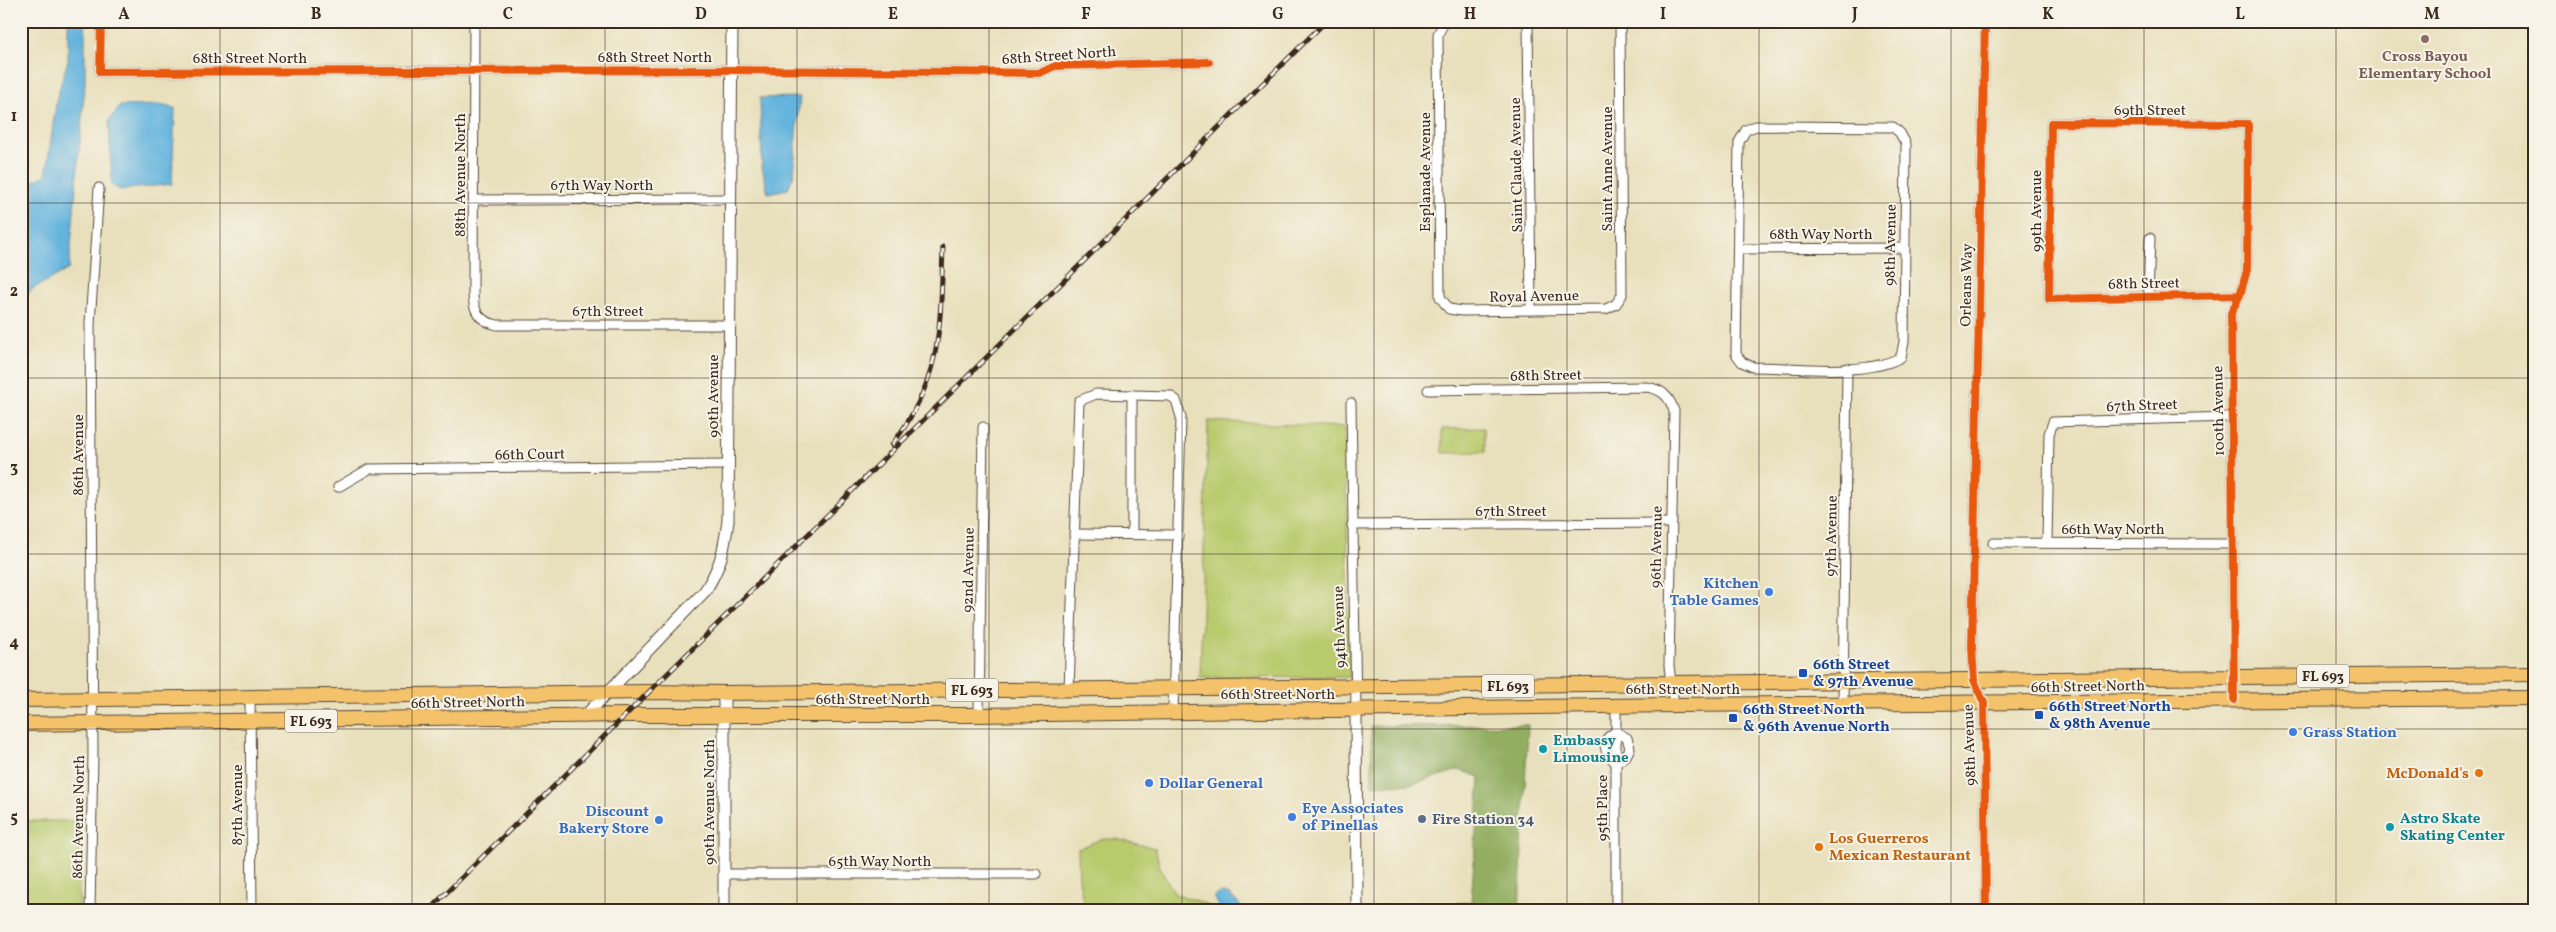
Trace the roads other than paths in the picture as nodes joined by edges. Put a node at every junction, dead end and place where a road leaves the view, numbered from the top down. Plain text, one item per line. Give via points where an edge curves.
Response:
1 (101, 21) edge
2 (474, 21) edge
3 (732, 21) edge
4 (1445, 21) edge
5 (1528, 21) edge
6 (1620, 21) edge
7 (1985, 21) edge
8 (1209, 62) dead end
9 (731, 70) junction
10 (474, 72) junction
11 (2051, 123) joint
12 (2248, 124) joint
13 (98, 188) dead end
14 (730, 198) junction
15 (474, 200) junction
16 (2150, 238) dead end
17 (1904, 248) junction
18 (1738, 249) junction
19 (2240, 295) junction
20 (2148, 297) junction
21 (2050, 299) joint
22 (1531, 309) junction
23 (1606, 309) joint
24 (1462, 311) joint
25 (488, 323) joint
26 (728, 325) junction
27 (1847, 368) junction
28 (1428, 390) dead end
29 (1664, 393) joint
30 (1132, 395) junction
31 (1352, 403) dead end
32 (2232, 417) junction
33 (983, 427) dead end
34 (727, 466) junction
35 (338, 487) dead end
36 (1670, 523) junction
37 (1352, 525) junction
38 (1074, 534) junction
39 (1132, 534) junction
40 (1178, 535) junction
41 (1993, 543) dead end
42 (2047, 543) junction
43 (2234, 544) junction
44 (1974, 550) joint
45 (2535, 674) edge
46 (2233, 676) junction
47 (1974, 680) junction
48 (1844, 681) junction
49 (1673, 684) junction
50 (1356, 688) junction
51 (1173, 689) junction
52 (980, 690) junction
53 (1069, 690) junction
54 (606, 692) junction
55 (724, 693) junction
56 (406, 696) junction
57 (250, 698) junction
58 (2535, 698) edge
59 (92, 699) junction
60 (21, 700) edge
61 (2234, 700) junction
62 (1984, 703) junction
63 (1843, 704) junction
64 (1674, 705) junction
65 (1616, 706) junction
66 (1356, 710) junction
67 (1172, 712) junction
68 (980, 714) junction
69 (724, 716) junction
70 (584, 717) junction
71 (406, 720) junction
72 (250, 721) junction
73 (93, 723) junction
74 (21, 724) edge
75 (1616, 732) junction
76 (1616, 762) junction
77 (724, 874) junction
78 (1036, 874) dead end
79 (90, 911) edge
80 (252, 911) edge
81 (724, 911) edge
82 (1358, 911) edge
83 (1616, 911) edge
84 (1986, 911) edge

1 - 10 street, 68th Street North via 100,72
2 - 10 street, 88th Avenue North
3 - 9 street, 90th Avenue
4 - 24 street, Esplanade Avenue via 1438,34 1440,297 1449,309
5 - 22 street, Saint Claude Avenue
6 - 23 street, Saint Anne Avenue via 1622,295 1616,304
7 - 44 street, Orleans Way
8 - 9 street, 68th Street North via 1055,66 1040,73
9 - 10 street, 68th Street North
9 - 14 street, 90th Avenue
10 - 15 street, 88th Avenue North
11 - 12 street, 69th Street
11 - 21 street, 99th Avenue
12 - 19 street, 100th Avenue via 2247,270
13 - 59 street, 86th Avenue via 90,324
14 - 15 street, 67th Way North
14 - 26 street, 90th Avenue
15 - 25 street, 88th Avenue North via 473,306 477,315
16 - 20 street
17 - 18 street, 68th Way North
17 - 18 street, 98th Avenue via 1906,144 1893,127 1756,126 1746,130 1739,142
17 - 27 street, 98th Avenue via 1904,342 1901,357 1888,364
18 - 27 street via 1736,354 1742,362 1753,367
19 - 20 street, 68th Street
19 - 32 street, 100th Avenue via 2231,313
20 - 21 street, 68th Street
22 - 23 street, Royal Avenue
22 - 24 street, Royal Avenue
25 - 26 street, 67th Street
26 - 34 street, 90th Avenue
27 - 48 street, 97th Avenue
28 - 29 street, 68th Street via 1646,387
29 - 36 street, 96th Avenue via 1674,411
30 - 38 street via 1096,394 1079,401
30 - 39 street
30 - 40 street via 1170,396 1180,408
31 - 37 street, 94th Avenue
32 - 42 street, 67th Street via 2053,422
32 - 43 street, 100th Avenue
33 - 52 street, 92nd Avenue
34 - 35 street, 66th Court via 369,469
34 - 54 street, 90th Avenue via 728,521 718,570 694,602
36 - 37 street, 67th Street
36 - 49 street, 96th Avenue via 1669,666
37 - 50 street, 94th Avenue
38 - 39 street
38 - 53 street
39 - 40 street
40 - 51 street
41 - 42 street, 66th Way North
42 - 43 street, 66th Way North
43 - 46 street, 100th Avenue
44 - 47 street, 98th Avenue
45 - 46 main road, 66th Street North / FL 693
46 - 47 main road, 66th Street North / FL 693
46 - 61 street, 100th Avenue
47 - 48 main road, 66th Street North / FL 693
47 - 62 street, 98th Avenue
48 - 49 main road, 66th Street North / FL 693
48 - 63 street, 97th Avenue
49 - 50 main road, 66th Street North / FL 693
49 - 64 street, 96th Avenue
50 - 51 main road, 66th Street North / FL 693
50 - 66 street, 94th Avenue
51 - 53 main road, 66th Street North / FL 693
51 - 67 street
52 - 53 main road, 66th Street North / FL 693
52 - 55 main road, 66th Street North / FL 693
52 - 68 street, 92nd Avenue
54 - 55 main road, 66th Street North / FL 693
54 - 56 main road, 66th Street North / FL 693
54 - 70 street, 90th Avenue
55 - 69 street, 90th Avenue North
56 - 57 main road, 66th Street North / FL 693
56 - 71 main road
57 - 59 main road, 66th Street North / FL 693
57 - 72 street, 87th Avenue
58 - 61 main road, 66th Street North / FL 693
59 - 60 main road, 66th Street North / FL 693
59 - 73 street, 86th Avenue
61 - 62 main road, 66th Street North / FL 693
62 - 63 main road, 66th Street North / FL 693
62 - 84 street, 98th Avenue
63 - 64 main road, 66th Street North / FL 693
64 - 65 main road, 66th Street North / FL 693
65 - 66 main road, 66th Street North / FL 693
65 - 75 street, 95th Place
66 - 67 main road, 66th Street North / FL 693
66 - 82 street, 94th Avenue
67 - 68 main road, 66th Street North / FL 693
68 - 69 main road, 66th Street North / FL 693
69 - 70 main road, 66th Street North / FL 693
69 - 77 street, 90th Avenue North
70 - 71 main road, 66th Street North / FL 693
71 - 72 main road, 66th Street North / FL 693
72 - 73 main road, 66th Street North / FL 693
72 - 80 street, 87th Avenue
73 - 74 main road, 66th Street North / FL 693
73 - 79 street, 86th Avenue North
75 - 76 street, 95th Place
75 - 76 street via 1627,738 1630,748 1626,756
76 - 83 street, 95th Place
77 - 78 street, 65th Way North
77 - 81 street, 90th Avenue North

